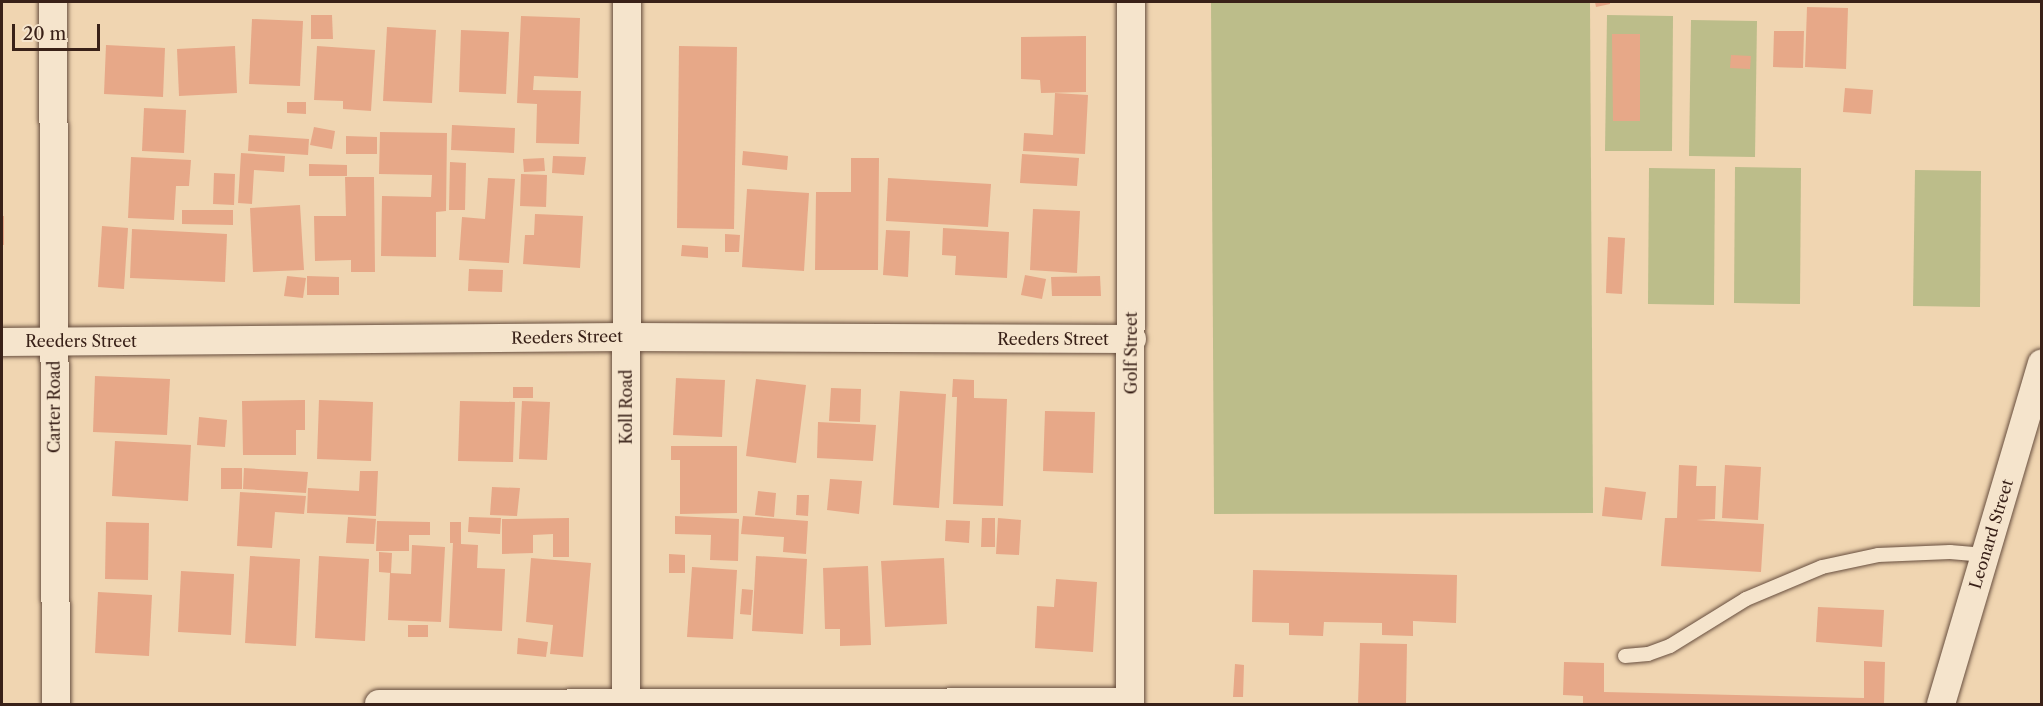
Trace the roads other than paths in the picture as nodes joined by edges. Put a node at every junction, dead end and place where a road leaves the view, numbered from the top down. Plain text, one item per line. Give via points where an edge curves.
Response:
1 (53, 2) edge
2 (627, 2) edge
3 (1131, 2) edge
4 (626, 337) junction
5 (1132, 339) junction
6 (2, 342) edge
7 (54, 342) junction
8 (2042, 364) edge
9 (1985, 555) junction
10 (1624, 656) dead end
11 (1130, 703) edge
12 (626, 704) edge
13 (56, 705) edge
14 (379, 705) edge
15 (1941, 705) edge

1 - 7 street, Carter Road
2 - 4 street, Koll Road
3 - 5 street, Golf Street
4 - 5 street, Reeders Street
4 - 7 street, Reeders Street
4 - 12 street, Koll Road
5 - 11 street, Golf Street
6 - 7 street, Reeders Street
7 - 13 street, Carter Road
8 - 9 street, Leonard Street
9 - 10 lane via 1878,555 1822,567 1746,599 1670,646 1648,654
9 - 15 street, Leonard Street
11 - 12 street
12 - 14 street

